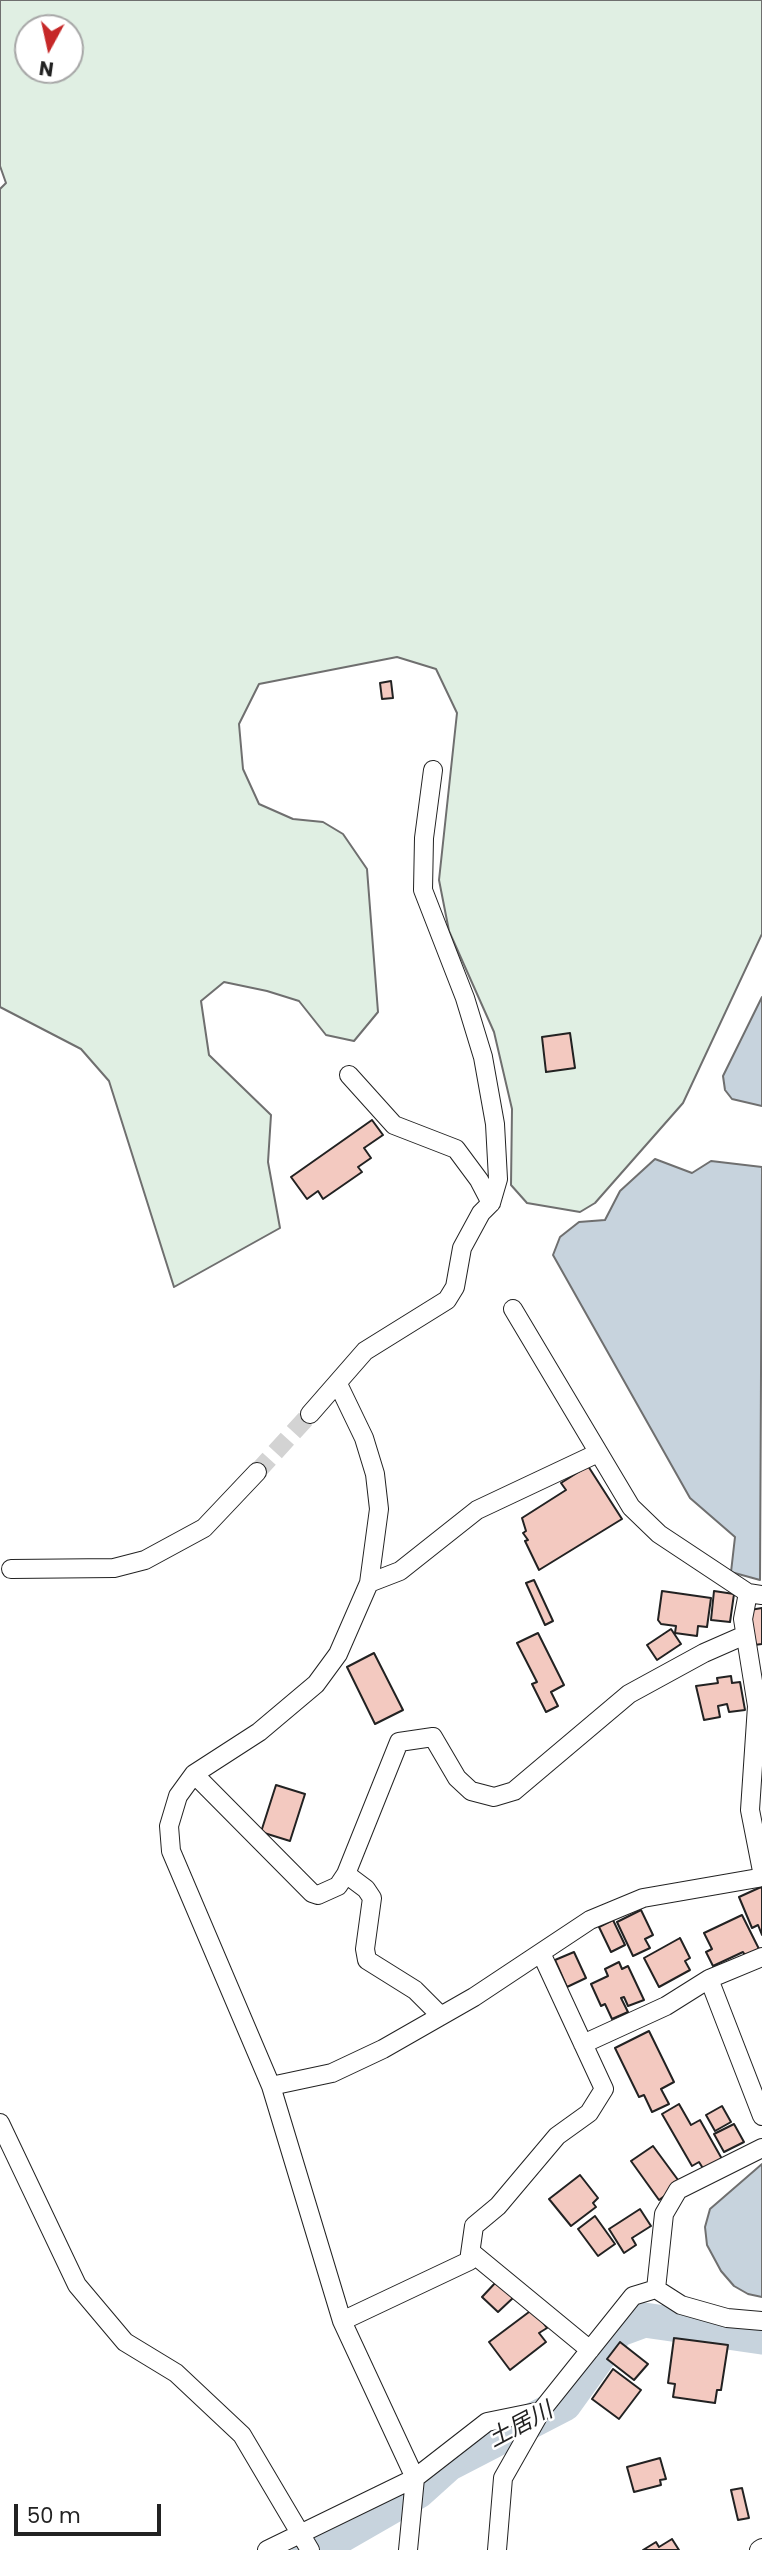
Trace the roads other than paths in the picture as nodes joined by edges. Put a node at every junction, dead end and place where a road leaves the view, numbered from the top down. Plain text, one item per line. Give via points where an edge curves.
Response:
1 (433, 770) dead end
2 (349, 1076) dead end
3 (491, 1203) junction
4 (513, 1309) dead end
5 (338, 1384) junction
6 (310, 1414) tunnel mouth
7 (598, 1453) junction
8 (257, 1472) tunnel mouth
9 (11, 1569) dead end
10 (369, 1583) junction
11 (755, 1594) edge
12 (745, 1635) junction
13 (194, 1774) junction
14 (762, 1871) edge
15 (346, 1874) junction
16 (541, 1953) junction
17 (762, 1957) edge
18 (709, 1979) junction
19 (441, 2016) junction
20 (583, 2044) junction
21 (271, 2086) junction
22 (762, 2116) edge
23 (0, 2123) edge
24 (762, 2148) edge
25 (471, 2252) junction
26 (656, 2289) junction
27 (342, 2321) junction
28 (762, 2321) edge
29 (590, 2350) junction
30 (541, 2411) junction
31 (415, 2478) junction
32 (306, 2543) edge
33 (267, 2550) edge
34 (408, 2550) edge
35 (497, 2550) edge

1 - 3 street via 422,890 483,1057 498,1179
2 - 3 street via 394,1125 456,1149
3 - 5 street via 462,1248 455,1287 447,1300 365,1351
4 - 7 street
5 - 6 street
5 - 10 street via 365,1438 375,1474 379,1509
7 - 10 street via 477,1510 400,1571
7 - 11 street via 631,1507 659,1534
8 - 9 street via 204,1528 145,1560 114,1568
10 - 13 street via 338,1654 316,1684 259,1732
11 - 12 street via 743,1619
12 - 14 street via 757,1706 750,1810
12 - 15 street via 629,1694 514,1791 494,1797 471,1791 457,1778 433,1737 399,1742
13 - 15 street via 312,1893 338,1886
13 - 21 street via 178,1796 169,1826 171,1851
14 - 16 street via 758,1878 643,1898 590,1920
15 - 19 street via 372,1898 367,1960 415,1990
16 - 19 street
16 - 20 street
17 - 18 street
18 - 20 street via 666,2006
18 - 22 street
19 - 21 street via 332,2073
20 - 25 street via 604,2089 589,2113 557,2136 498,2206 474,2227
21 - 27 street
23 - 32 street via 76,2285 125,2342 176,2372 242,2435
24 - 26 street via 678,2190 664,2214
25 - 27 street via 469,2261
25 - 29 street
26 - 28 street via 681,2305 727,2318
26 - 29 street via 633,2296
27 - 31 street
29 - 30 street
30 - 31 street via 486,2422
30 - 35 street via 503,2478
31 - 32 street
31 - 34 street
32 - 33 street

